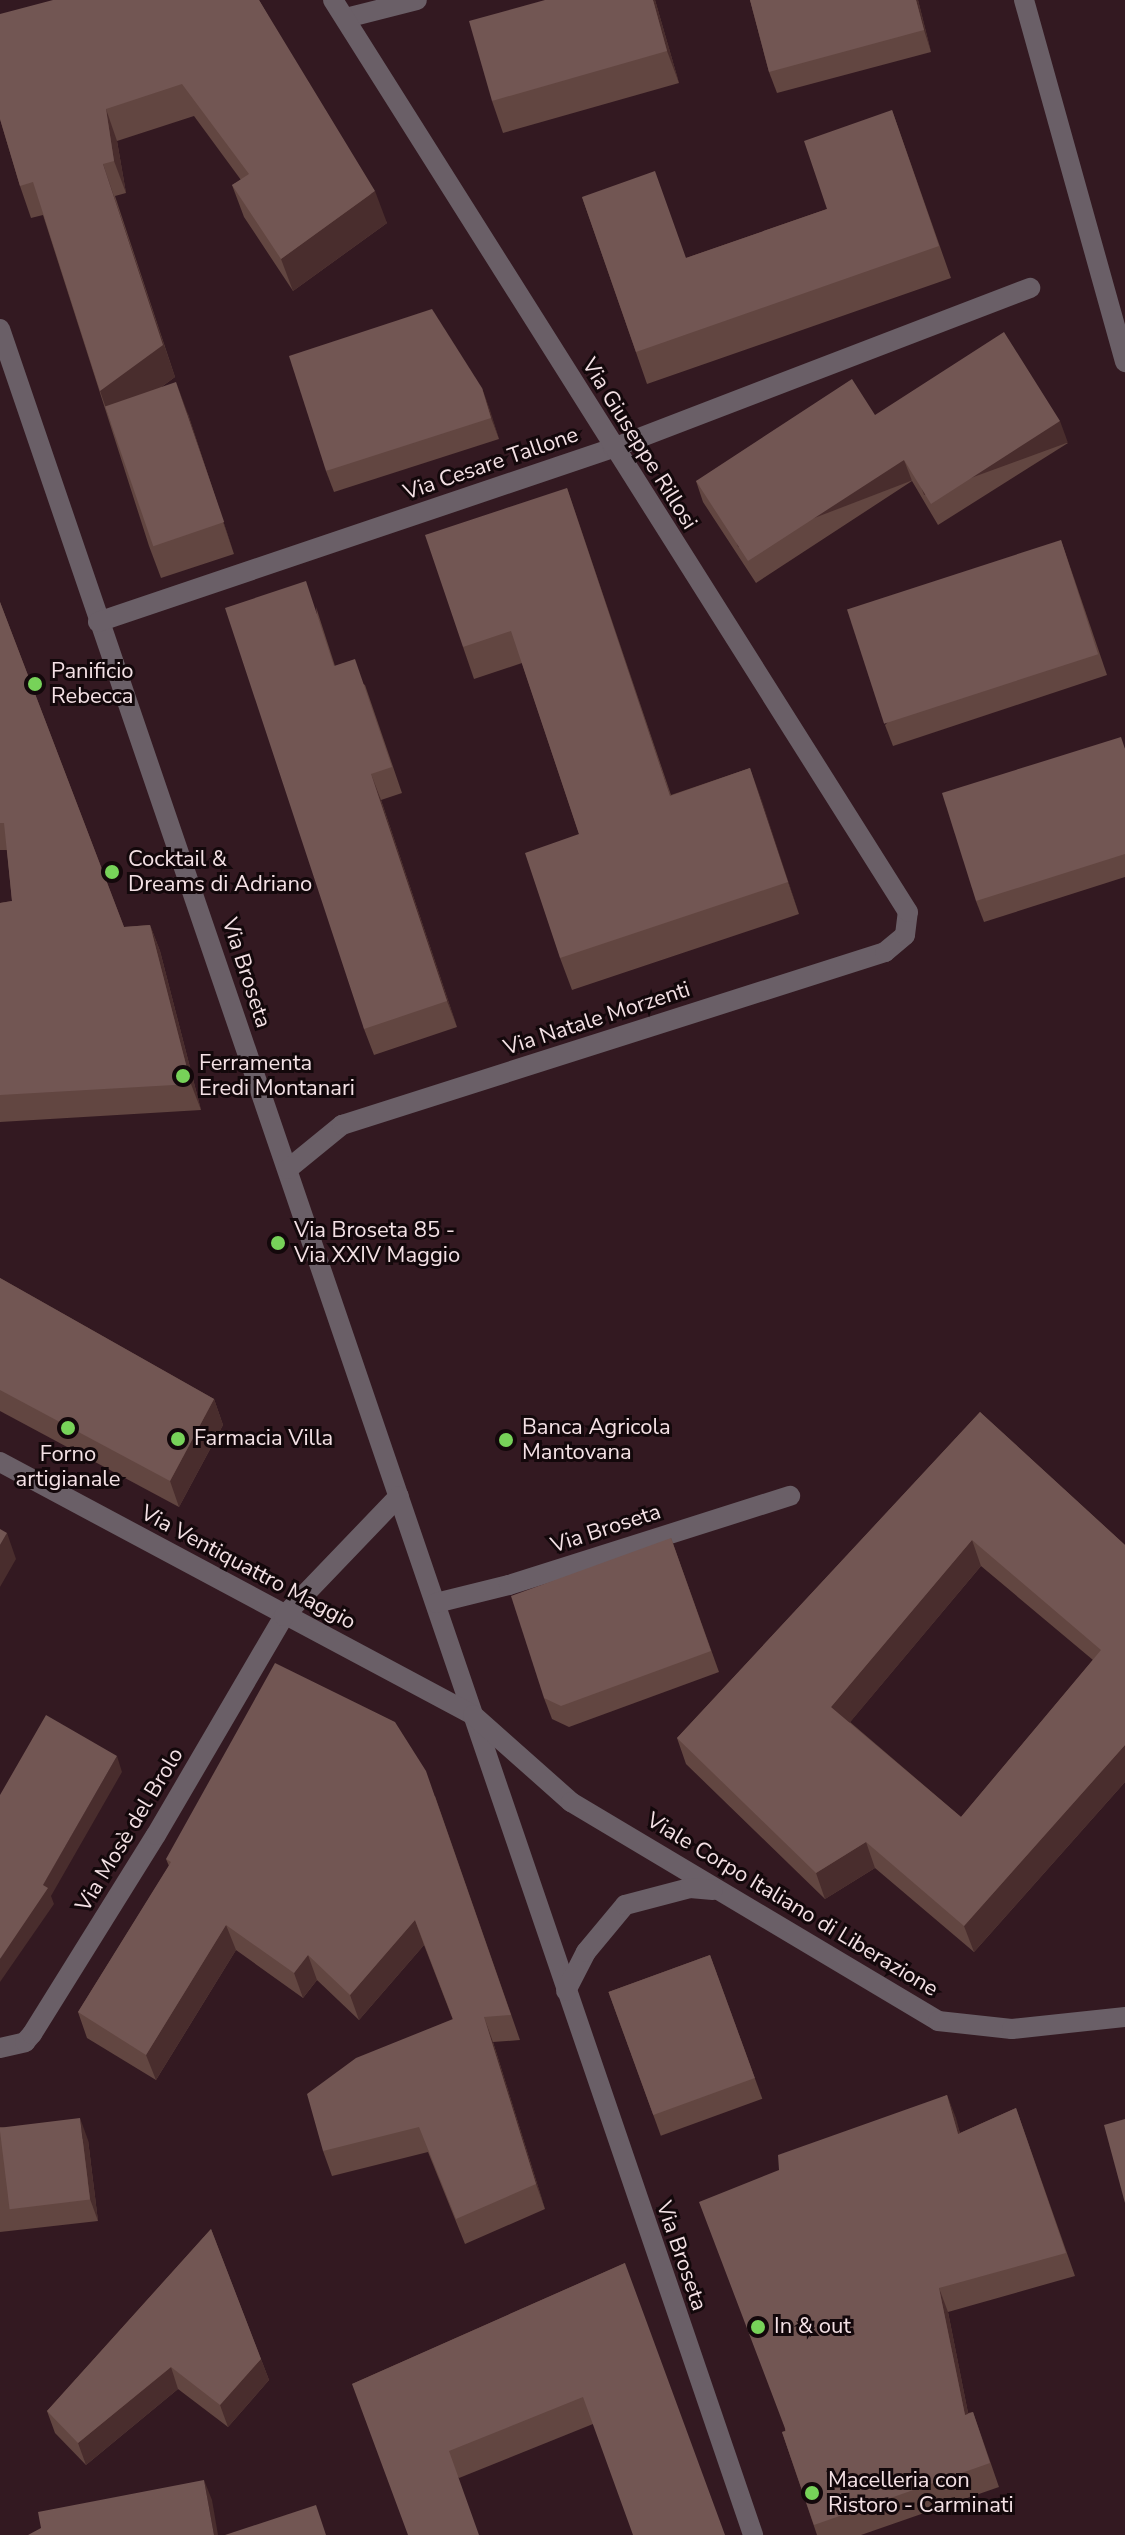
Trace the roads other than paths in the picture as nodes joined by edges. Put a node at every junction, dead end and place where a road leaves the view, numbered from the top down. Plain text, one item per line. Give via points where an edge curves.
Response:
1 (333, 0) edge
2 (417, 0) edge
3 (1024, 0) edge
4 (346, 18) junction
5 (1030, 288) dead end
6 (0, 329) edge
7 (1125, 362) edge
8 (613, 448) junction
9 (98, 622) junction
10 (908, 912) joint
11 (288, 1169) junction
12 (0, 1462) edge
13 (399, 1496) junction
14 (790, 1496) dead end
15 (436, 1603) junction
16 (284, 1616) junction
17 (473, 1715) junction
18 (715, 1891) junction
19 (566, 1991) junction
20 (1125, 2017) edge
21 (0, 2048) edge
22 (753, 2535) edge

1 - 4 street, Via Giuseppe Rillosi
2 - 4 street
3 - 7 street
4 - 8 street, Via Giuseppe Rillosi
5 - 8 street, Via Cesare Tallone
6 - 9 street, Via Broseta
8 - 9 street, Via Cesare Tallone
8 - 10 street, Via Giuseppe Rillosi
9 - 11 street, Via Broseta
10 - 11 street, Via Natale Morzenti via 905,935 885,952 342,1125
11 - 13 street, Via Broseta
12 - 16 street, Via Ventiquattro Maggio
13 - 15 street, Via Broseta
13 - 16 street
14 - 15 street, Via Broseta
15 - 17 street, Via Broseta
16 - 17 street, Via Ventiquattro Maggio
16 - 21 street, Via Mosè del Brolo via 32,2034 25,2042
17 - 18 street, Viale Corpo Italiano di Liberazione via 571,1802
17 - 19 street, Via Broseta
18 - 19 street via 690,1888 625,1905 586,1952
18 - 20 street, Viale Corpo Italiano di Liberazione via 938,2021 1012,2029
19 - 22 street, Via Broseta

